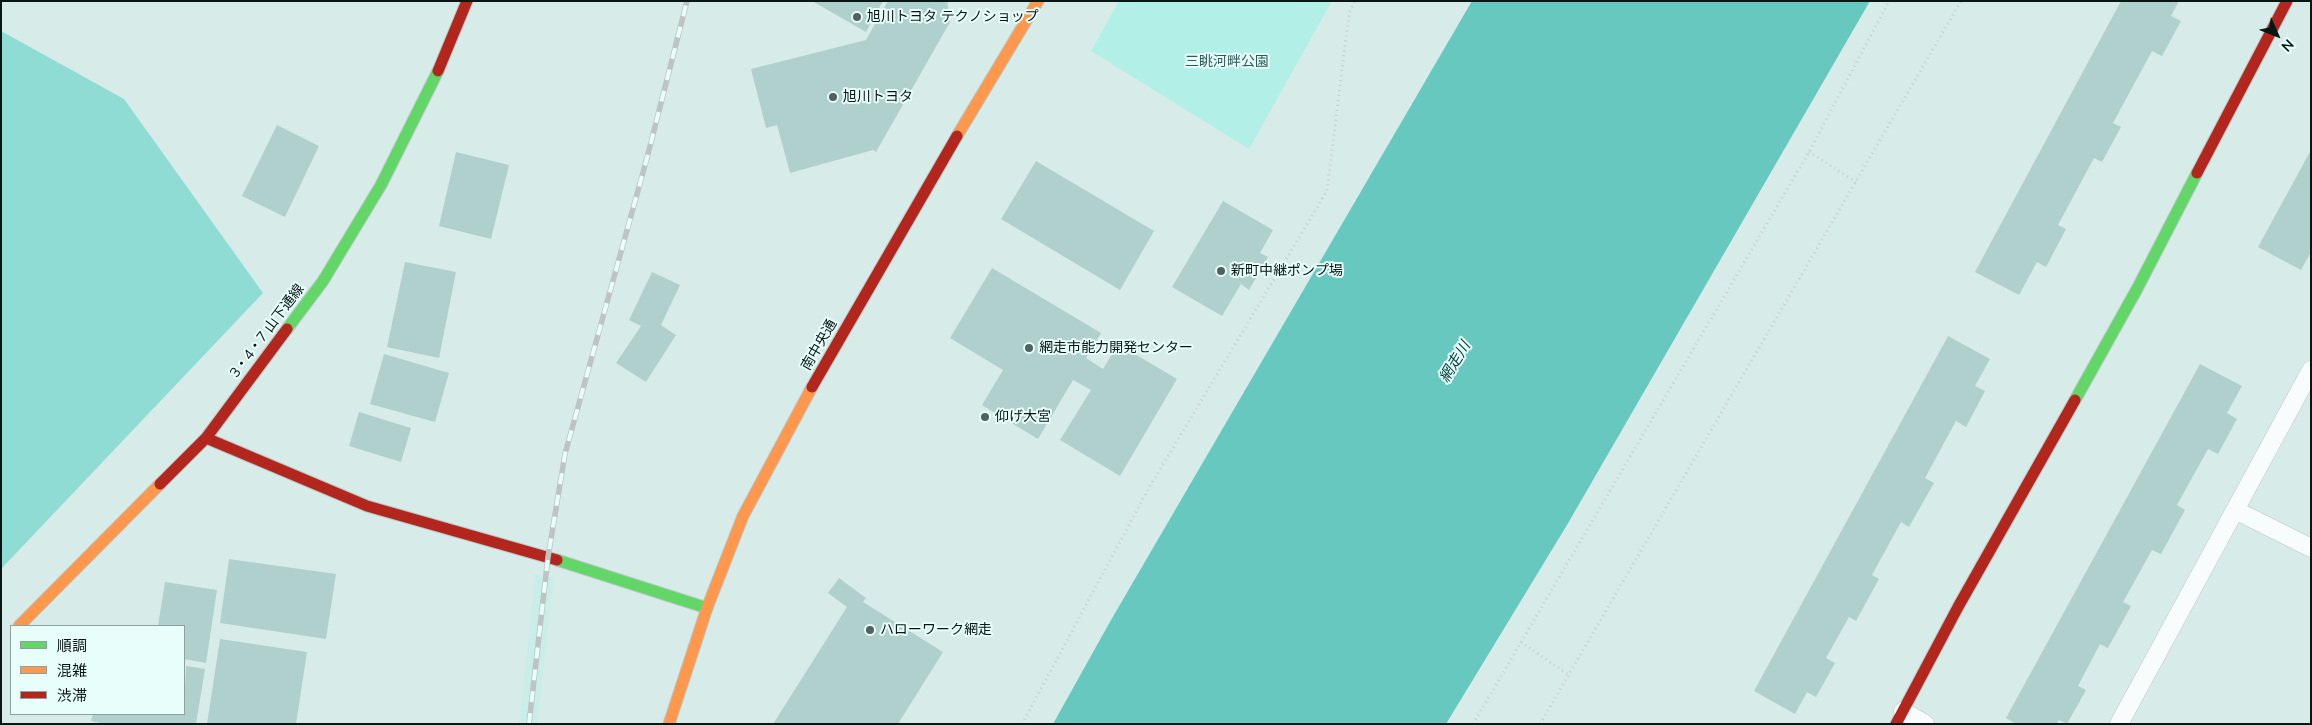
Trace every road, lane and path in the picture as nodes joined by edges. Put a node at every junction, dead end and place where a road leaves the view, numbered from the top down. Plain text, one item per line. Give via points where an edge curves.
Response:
1 (467, 1) edge
2 (1038, 1) edge
3 (1355, 1) edge
4 (1889, 1) edge
5 (1961, 1) edge
6 (2287, 1) edge
7 (1809, 152) junction
8 (1856, 182) junction
9 (2311, 370) edge
10 (206, 438) junction
11 (2235, 510) junction
12 (2311, 548) edge
13 (707, 608) junction
14 (20, 625) edge
15 (1521, 642) junction
16 (1569, 675) junction
17 (1899, 717) edge
18 (668, 724) edge
19 (1022, 724) edge
20 (1473, 724) edge
21 (1540, 724) edge
22 (1925, 724) edge
23 (2120, 724) edge

1 - 10 main road, 3・4・7 山下通線 via 442,61 381,185 323,281
2 - 13 main road, 南中央通 via 792,422 744,516
3 - 19 path via 1349,13 1327,191 1150,486
4 - 7 path
5 - 8 path
6 - 17 main road via 2137,289
7 - 8 path
7 - 15 path
8 - 16 path
9 - 11 lane
10 - 13 main road via 367,506 548,557
10 - 14 main road, 3・4・7 山下通線
11 - 12 lane
11 - 23 lane
13 - 18 main road, 南中央通
15 - 16 path
15 - 20 path
16 - 21 path
17 - 22 lane

